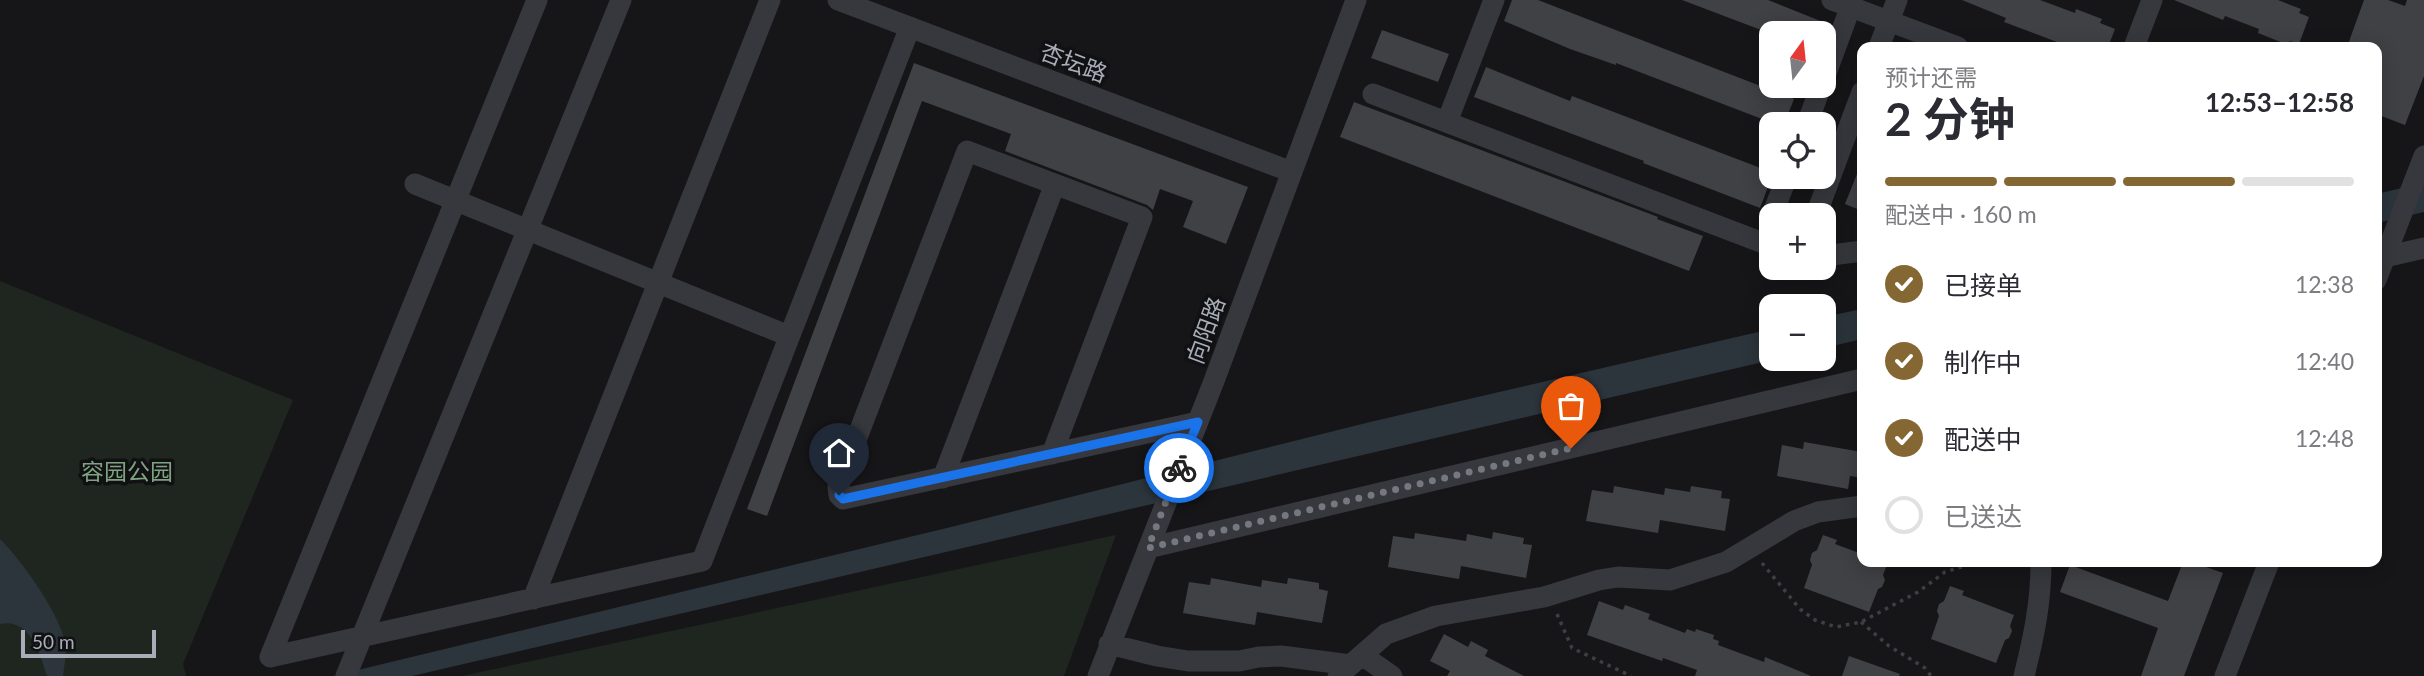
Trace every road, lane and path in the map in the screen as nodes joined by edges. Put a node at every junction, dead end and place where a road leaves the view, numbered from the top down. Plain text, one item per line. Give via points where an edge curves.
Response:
1 (537, 0) edge
2 (621, 0) edge
3 (770, 0) edge
4 (838, 0) edge
5 (1356, 0) edge
6 (1494, 0) edge
7 (1897, 0) edge
8 (2151, 0) edge
9 (1845, 2) edge
10 (1889, 21) junction
11 (910, 27) junction
12 (1836, 35) edge
13 (1881, 42) edge
14 (1945, 42) edge
15 (2136, 42) edge
16 (1373, 94) dead end
17 (1857, 105) edge
18 (1447, 122) junction
19 (2424, 156) edge
20 (1292, 172) junction
21 (415, 184) dead end
22 (1055, 184) junction
23 (456, 200) junction
24 (1820, 203) edge
25 (528, 230) junction
26 (1759, 241) edge
27 (2424, 248) edge
28 (1857, 252) edge
29 (1836, 254) edge
30 (2382, 256) edge
31 (2382, 258) edge
32 (658, 283) junction
33 (789, 337) junction
34 (1857, 380) edge
35 (1198, 422) junction
36 (1052, 454) junction
37 (943, 478) junction
38 (1857, 507) edge
39 (1148, 548) junction
40 (1750, 548) junction
41 (1961, 567) edge
42 (2041, 567) edge
43 (2267, 567) edge
44 (1552, 595) junction
45 (533, 599) junction
46 (1861, 622) junction
47 (363, 636) junction
48 (1110, 644) junction
49 (1350, 665) edge
50 (348, 671) edge
51 (1098, 676) edge
52 (1392, 676) edge
53 (1631, 676) edge
54 (1931, 676) edge
55 (2024, 676) edge
56 (2225, 676) edge

1 - 23 street
2 - 25 street
3 - 32 street
4 - 11 street, 杏坛路
5 - 20 street, 向阳路
6 - 18 street
7 - 10 street
8 - 15 street
9 - 10 street
9 - 12 street
10 - 13 street
10 - 14 street
11 - 20 street, 杏坛路
11 - 33 street
16 - 18 street
17 - 24 street
18 - 26 street
19 - 30 street
20 - 35 street, 向阳路
21 - 23 street
22 - 36 street via 1142,217
22 - 37 street
22 - 37 street via 967,151 838,487 843,499
23 - 25 street
23 - 47 street via 270,657
25 - 32 street
25 - 47 street
27 - 31 street
28 - 29 street
32 - 33 street
32 - 45 street
33 - 45 street via 702,561
34 - 39 street
35 - 36 street
35 - 39 street, 向阳路
36 - 37 street
38 - 40 street via 1794,521
39 - 48 street, 向阳路
40 - 44 street via 1726,562 1670,580 1600,580
40 - 46 path via 1815,620 1836,626
41 - 46 path
42 - 55 street via 2038,619
43 - 56 street
44 - 49 street via 1436,615 1386,634
44 - 53 path via 1572,648
45 - 47 street
46 - 54 path
47 - 50 street
48 - 49 street via 1188,661 1238,662 1281,656
48 - 51 street, 向阳路
49 - 52 street

